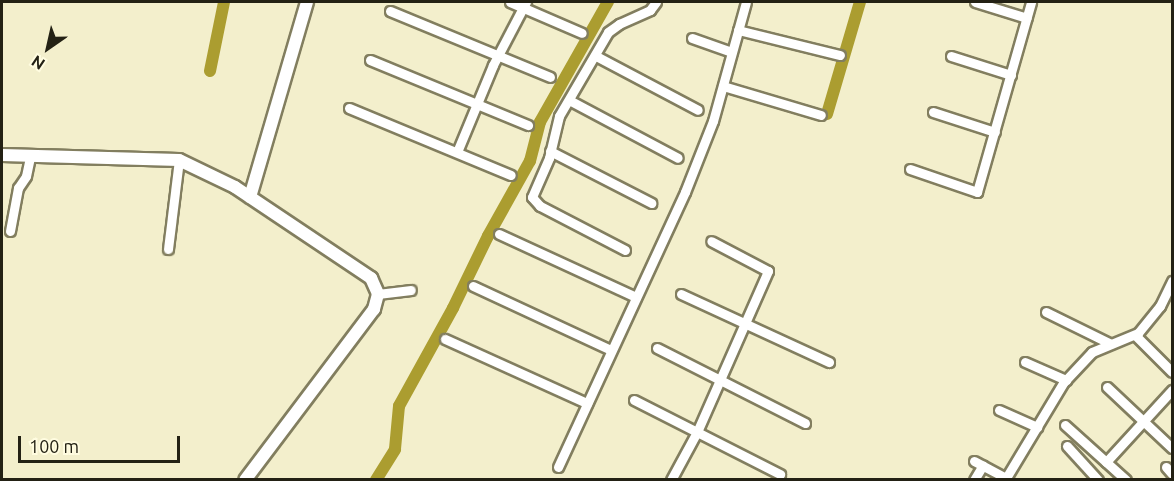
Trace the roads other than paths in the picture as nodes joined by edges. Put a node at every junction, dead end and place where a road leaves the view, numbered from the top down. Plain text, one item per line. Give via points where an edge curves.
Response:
1 (307, 2) edge
2 (510, 2) edge
3 (656, 2) edge
4 (747, 2) edge
5 (975, 2) edge
6 (1031, 2) edge
7 (524, 4) edge
8 (390, 11) dead end
9 (1027, 18) junction
10 (738, 30) junction
11 (582, 33) dead end
12 (692, 38) dead end
13 (732, 52) junction
14 (497, 55) junction
15 (840, 55) dead end
16 (596, 56) junction
17 (951, 56) dead end
18 (370, 60) dead end
19 (1011, 75) junction
20 (550, 77) dead end
21 (723, 86) junction
22 (569, 100) junction
23 (476, 104) junction
24 (349, 108) dead end
25 (698, 110) dead end
26 (933, 112) dead end
27 (821, 115) dead end
28 (528, 125) dead end
29 (995, 132) junction
30 (550, 151) junction
31 (457, 152) junction
32 (2, 155) edge
33 (30, 157) junction
34 (678, 158) dead end
35 (179, 160) junction
36 (910, 169) dead end
37 (511, 175) dead end
38 (250, 197) junction
39 (651, 203) dead end
40 (10, 231) dead end
41 (499, 234) dead end
42 (711, 241) dead end
43 (168, 249) dead end
44 (625, 250) dead end
45 (1172, 282) edge
46 (473, 286) dead end
47 (411, 290) dead end
48 (378, 294) junction
49 (681, 294) dead end
50 (636, 297) junction
51 (1046, 312) dead end
52 (745, 324) junction
53 (1135, 335) junction
54 (445, 339) dead end
55 (1111, 344) junction
56 (657, 348) dead end
57 (612, 350) junction
58 (829, 362) dead end
59 (1025, 362) dead end
60 (1173, 372) edge
61 (720, 380) junction
62 (1066, 380) junction
63 (1107, 387) dead end
64 (1173, 390) edge
65 (634, 400) dead end
66 (587, 403) junction
67 (999, 410) dead end
68 (1144, 421) junction
69 (805, 423) dead end
70 (1065, 425) dead end
71 (1037, 427) junction
72 (697, 432) junction
73 (1066, 446) dead end
74 (1173, 448) edge
75 (1106, 462) junction
76 (558, 467) dead end
77 (780, 474) dead end
78 (245, 480) edge
79 (671, 480) edge
80 (974, 480) edge
81 (1098, 480) edge
82 (1126, 480) edge

1 - 38 street
2 - 7 street
3 - 16 street via 650,10 608,32
4 - 10 street
5 - 9 street
6 - 9 street
7 - 11 street
7 - 14 street
8 - 14 street
9 - 19 street
10 - 13 street
10 - 15 street
12 - 13 street
13 - 21 street
14 - 20 street
14 - 23 street
16 - 22 street
16 - 25 street
17 - 19 street
18 - 23 street
19 - 29 street
21 - 27 street
21 - 50 street via 685,192
22 - 30 street via 554,130
22 - 34 street
23 - 28 street
23 - 31 street
24 - 31 street
26 - 29 street
29 - 36 street via 977,192
30 - 39 street
30 - 44 street via 532,197 534,201
31 - 37 street
32 - 33 street
33 - 35 street
33 - 40 street via 26,176 18,188
35 - 38 street
35 - 43 street
38 - 48 street via 370,278
41 - 50 street
42 - 52 street via 768,271
45 - 53 street via 1160,306
46 - 57 street
47 - 48 street
48 - 78 street via 374,309
49 - 52 street
50 - 57 street
51 - 55 street
52 - 58 street
52 - 61 street
53 - 55 street
53 - 60 street
54 - 66 street
55 - 62 street via 1092,352
56 - 61 street
57 - 66 street
59 - 62 street
61 - 69 street
61 - 72 street
62 - 71 street
63 - 68 street
64 - 68 street
65 - 72 street
66 - 76 street
67 - 71 street
68 - 74 street
68 - 75 street
70 - 75 street
71 - 80 street via 1006,478 978,463
72 - 77 street
72 - 79 street
73 - 81 street
75 - 82 street

